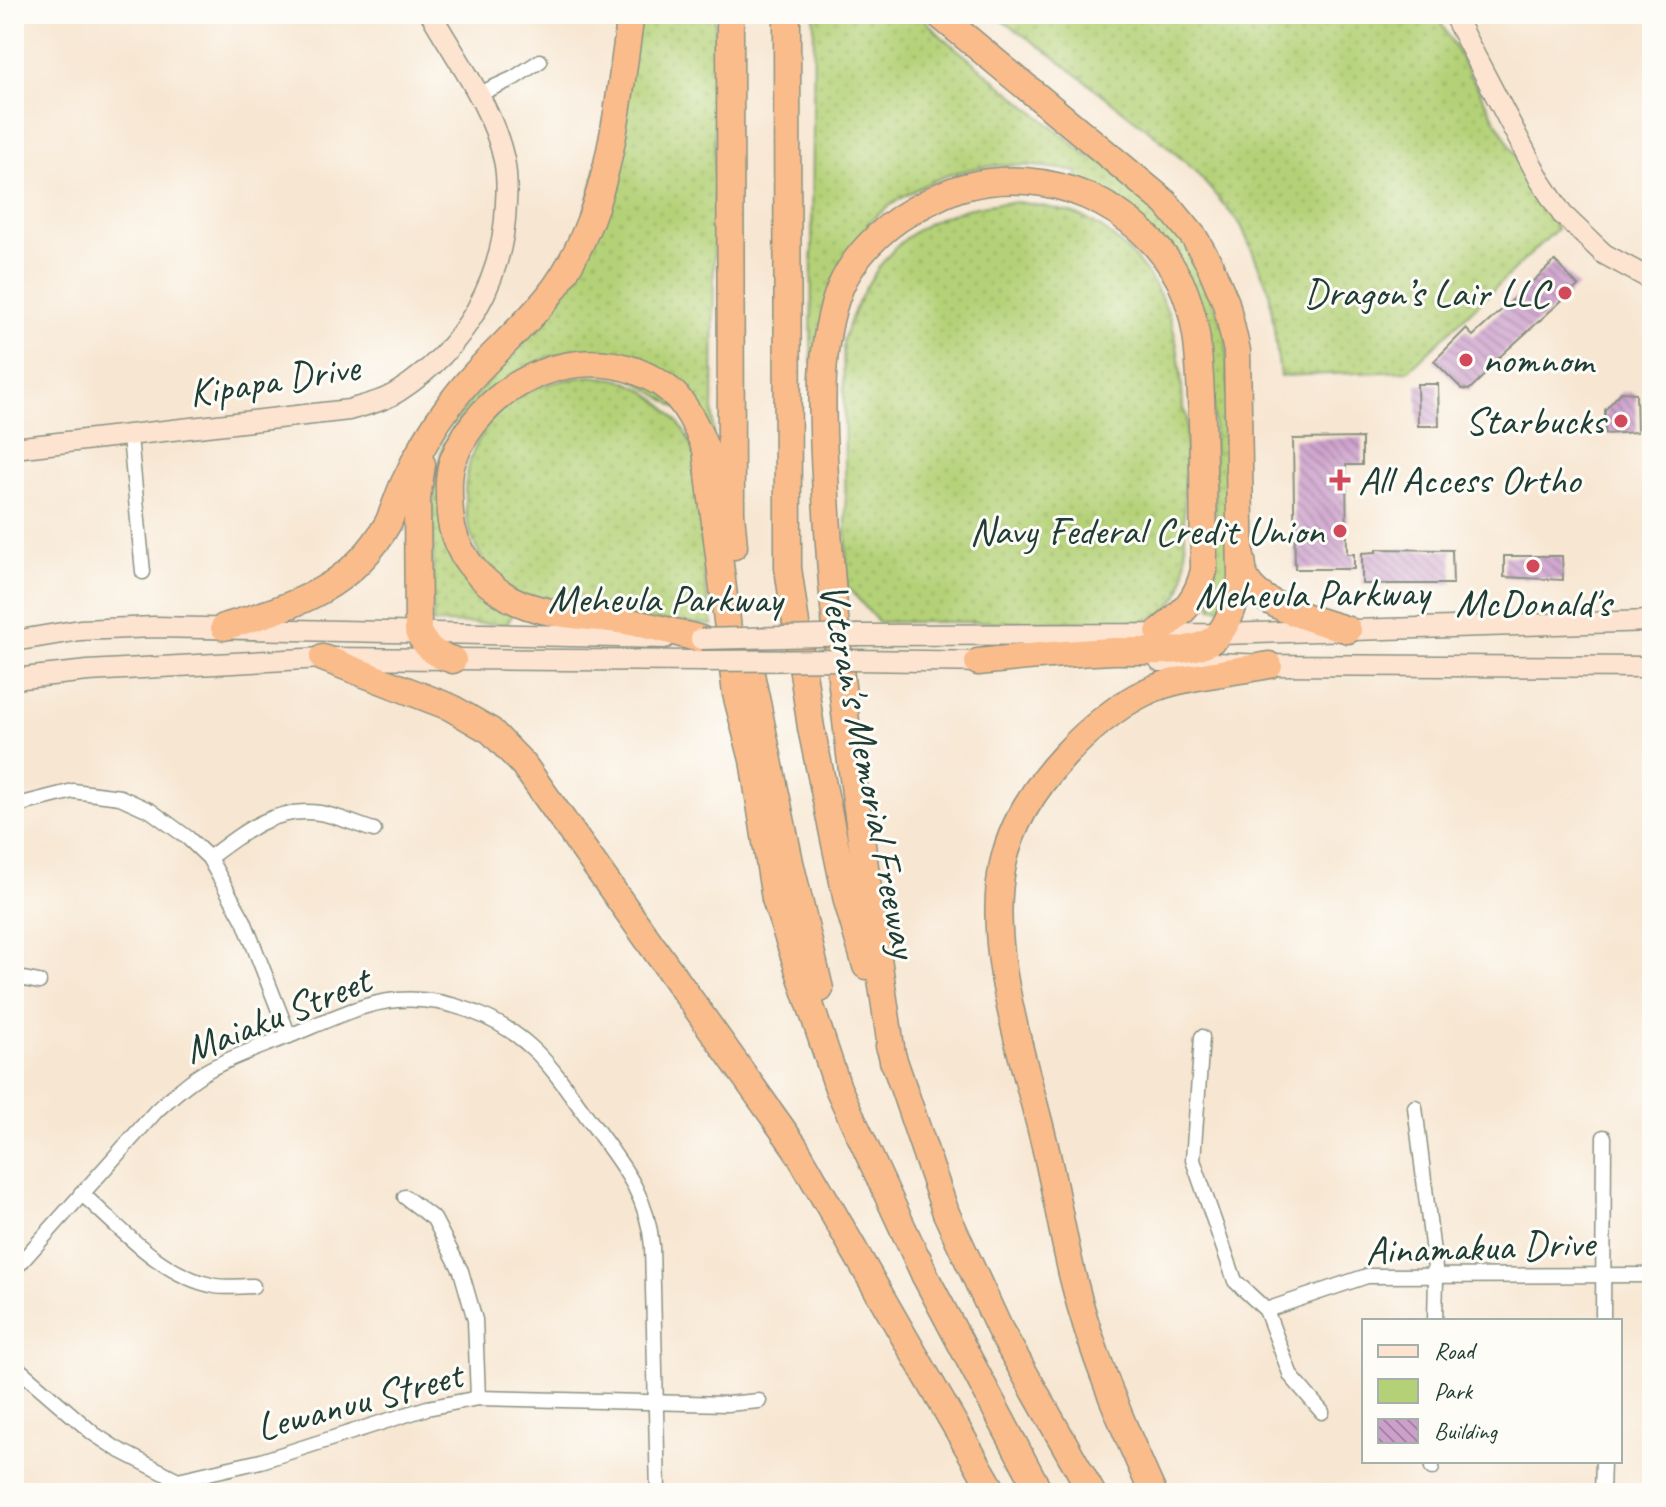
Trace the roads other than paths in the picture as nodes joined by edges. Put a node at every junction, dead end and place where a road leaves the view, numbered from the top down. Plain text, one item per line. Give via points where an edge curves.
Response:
1 (431, 14) edge
2 (631, 14) edge
3 (730, 14) edge
4 (787, 14) edge
5 (938, 14) edge
6 (1453, 14) edge
7 (540, 61) dead end
8 (477, 95) junction
9 (1652, 280) edge
10 (433, 431) junction
11 (130, 437) junction
12 (14, 448) edge
13 (1242, 557) junction
14 (143, 572) dead end
15 (1652, 621) edge
16 (224, 627) junction
17 (1348, 630) junction
18 (418, 632) junction
19 (1159, 632) junction
20 (1220, 634) junction
21 (14, 641) edge
22 (701, 650) junction
23 (323, 658) junction
24 (453, 660) junction
25 (978, 662) junction
26 (1269, 665) junction
27 (1652, 667) edge
28 (14, 679) edge
29 (14, 806) edge
30 (374, 830) dead end
31 (209, 858) junction
32 (14, 977) edge
33 (39, 982) dead end
34 (289, 1036) junction
35 (1202, 1037) dead end
36 (893, 1061) junction
37 (1415, 1107) dead end
38 (1604, 1137) dead end
39 (81, 1193) junction
40 (405, 1197) dead end
41 (14, 1270) edge
42 (1603, 1275) junction
43 (1652, 1275) edge
44 (925, 1276) junction
45 (1436, 1277) junction
46 (253, 1286) dead end
47 (1266, 1310) junction
48 (1435, 1319) edge
49 (1603, 1319) edge
50 (14, 1365) edge
51 (478, 1398) junction
52 (759, 1401) dead end
53 (655, 1402) junction
54 (1322, 1412) dead end
55 (1603, 1463) edge
56 (658, 1493) edge
57 (994, 1493) edge
58 (1040, 1493) edge
59 (1092, 1493) edge
60 (1153, 1493) edge
61 (1602, 1493) edge

1 - 8 main road, Kipapa Drive
2 - 10 highway via 602,190 581,243 549,295 468,380
3 - 44 highway via 731,513 739,618 817,981 845,1070
4 - 36 highway, Veteran's Memorial Freeway via 788,568 811,728 847,901
5 - 13 highway via 1166,203 1209,263 1226,303 1237,351
6 - 9 main road via 1562,214 1604,254
7 - 8 street
8 - 11 main road, Kipapa Drive via 505,163 506,231 495,273 479,305 459,338 431,367 398,392 349,410
10 - 16 highway via 389,521 357,564 332,586 296,605
10 - 18 highway via 417,498
11 - 12 main road, Kipapa Drive
11 - 14 street
13 - 17 highway via 1246,580 1265,598
13 - 20 highway via 1236,599
15 - 17 main road, Meheula Parkway
16 - 18 main road, Meheula Parkway
16 - 21 main road, Meheula Parkway via 80,630
17 - 20 main road, Meheula Parkway
18 - 22 main road, Meheula Parkway
18 - 24 highway via 436,655
19 - 20 main road, Meheula Parkway
19 - 22 main road, Meheula Parkway, bridge via 858,635
19 - 36 highway via 1199,591 1204,570 1197,335 1181,283 1165,256 1114,208 1047,183 963,187 894,222 864,250 836,300 825,352 823,438 832,588 860,837
20 - 25 highway via 1182,648
22 - 24 main road, Meheula Parkway
22 - 25 main road, Meheula Parkway, bridge
22 - 44 highway via 620,620 540,611 480,577 461,552 451,525 449,491 453,461 483,412 501,394 555,368 592,361 620,365 651,377 677,397 697,428 706,450 736,694 753,760 775,899 838,1088
23 - 24 main road, Meheula Parkway
23 - 28 main road, Meheula Parkway
23 - 57 highway via 450,707 491,731 523,764 795,1147
25 - 26 main road, Meheula Parkway
26 - 27 main road, Meheula Parkway
26 - 60 highway via 1176,682 1145,692 1114,713 1080,739 1041,781 1003,864 1002,968 1073,1280 1125,1432
29 - 31 street via 73,791 120,797 151,811
30 - 31 street via 321,813 282,814 253,825
31 - 34 street via 244,921
32 - 33 street
34 - 39 street, Maiaku Street via 209,1070 183,1088
34 - 53 street, Maiaku Street via 397,1000 429,1001 484,1017 534,1049 639,1190 650,1219
35 - 47 street via 1193,1160 1235,1281
36 - 59 highway, Veteran's Memorial Freeway via 946,1213 1000,1330
37 - 45 street
38 - 42 street
39 - 41 street, Maiaku Street
39 - 46 street via 159,1262 186,1277 216,1286
40 - 51 street via 434,1219 461,1271 475,1320
42 - 43 street, Ainamakua Drive
42 - 45 street, Ainamakua Drive
42 - 49 street
44 - 58 highway
45 - 47 street, Ainamakua Drive via 1367,1276
45 - 48 street
47 - 54 street via 1291,1376
50 - 51 street, Lewanuu Street via 94,1434 178,1480
51 - 53 street, Lewanuu Street
52 - 53 street, Lewanuu Street
53 - 56 street, Maiaku Street
55 - 61 street

